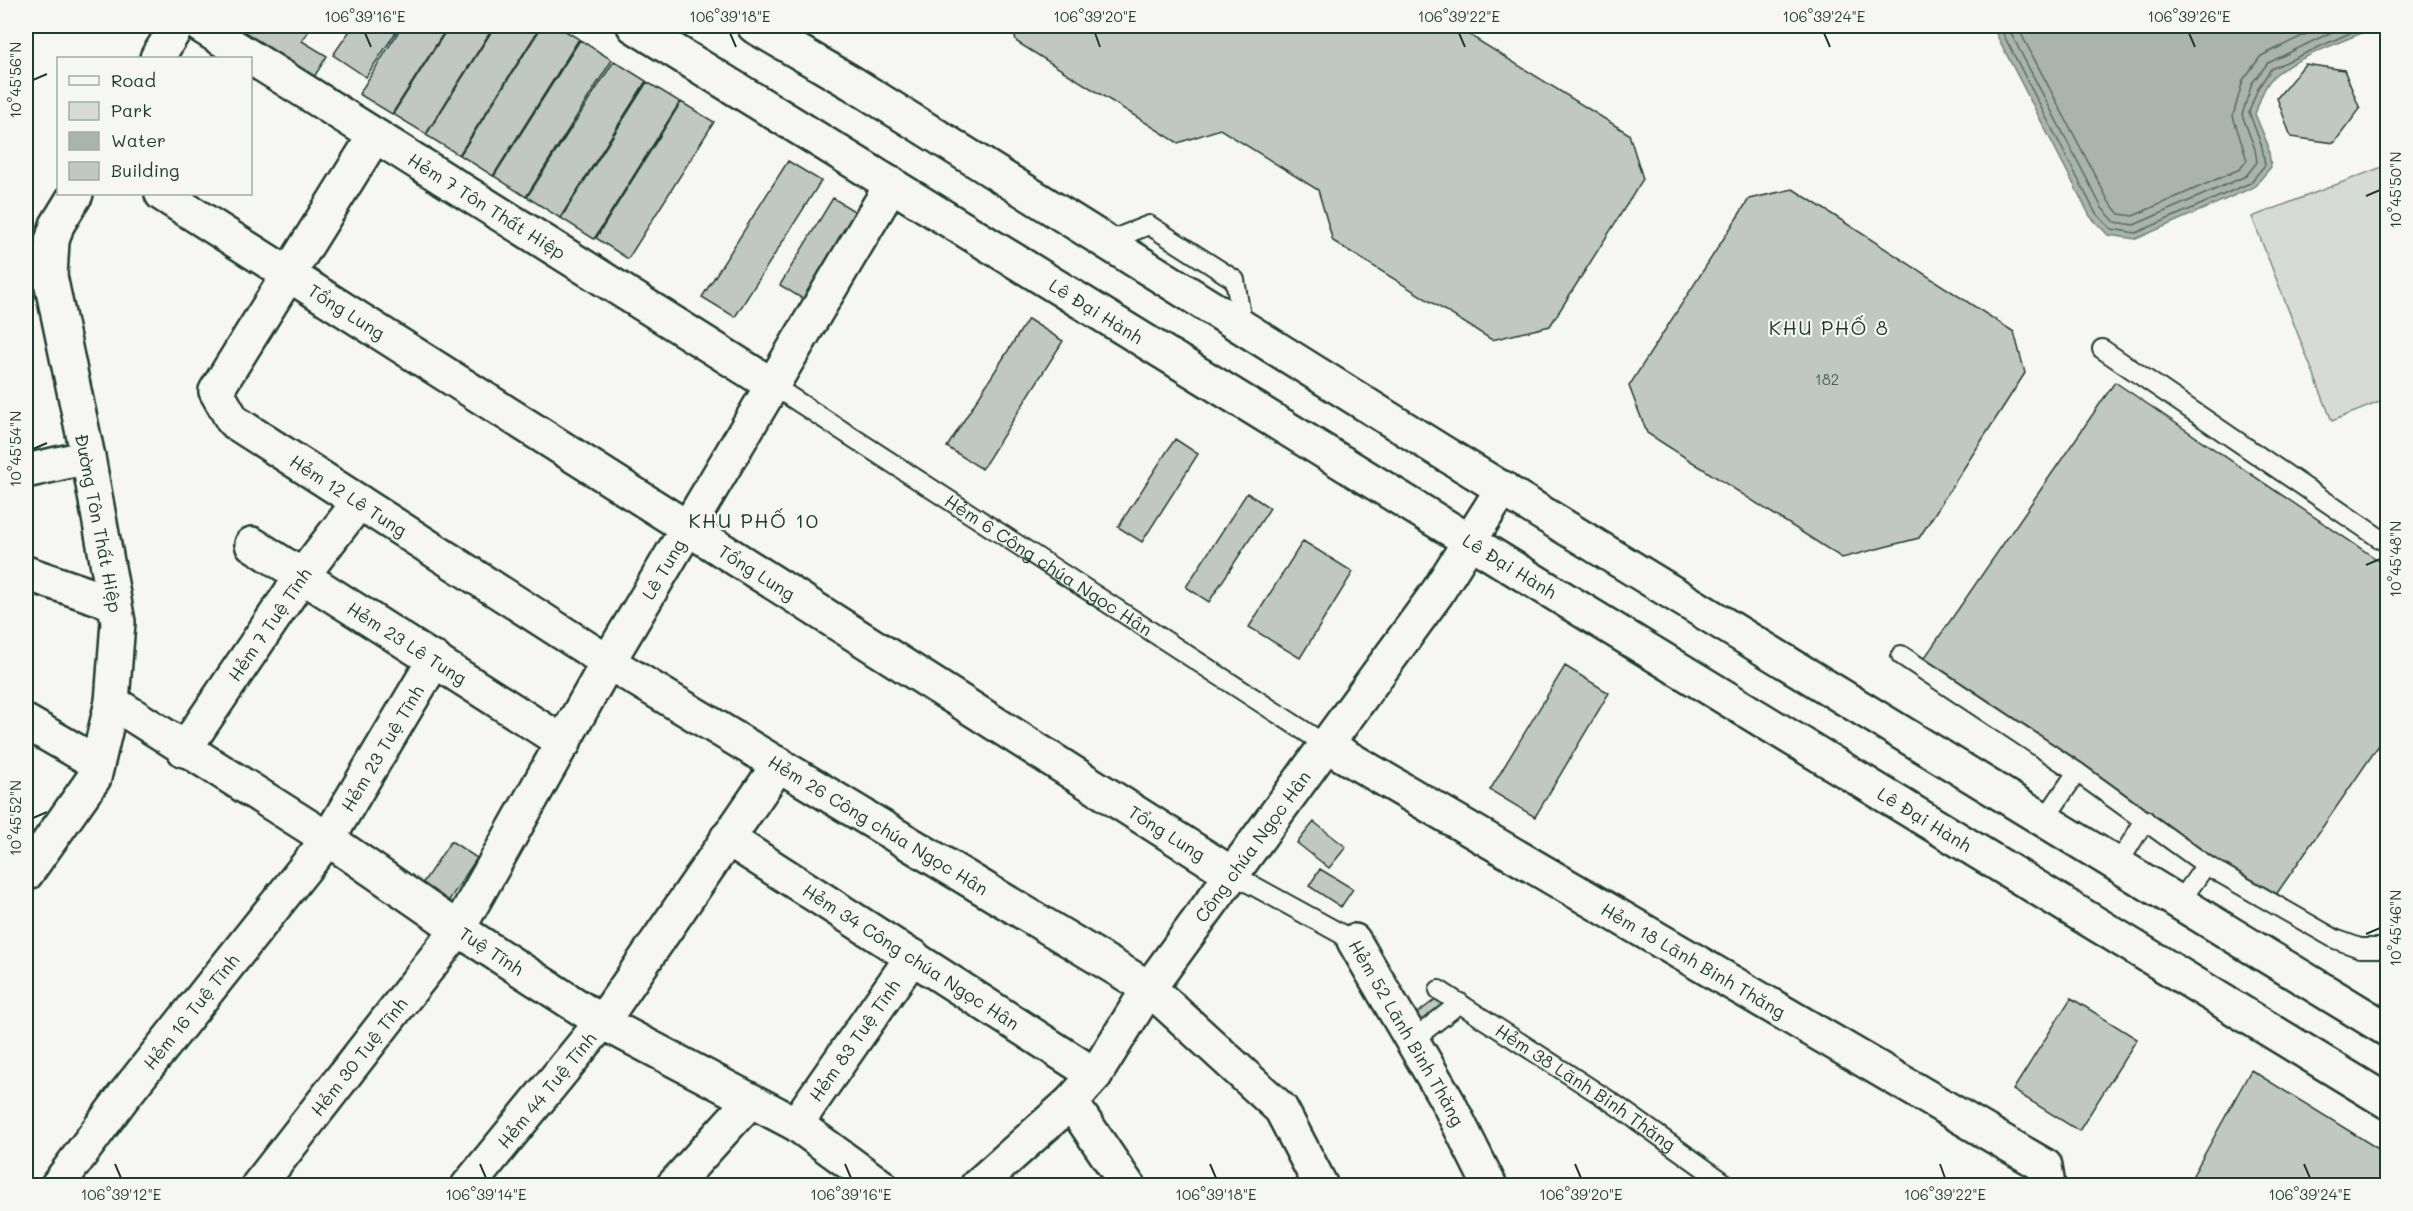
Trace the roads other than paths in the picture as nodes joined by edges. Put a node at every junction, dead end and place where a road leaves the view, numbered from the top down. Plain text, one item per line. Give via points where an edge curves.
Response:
1 (177, 26) edge
2 (201, 26) edge
3 (634, 26) edge
4 (754, 26) edge
5 (793, 35) edge
6 (158, 57) edge
7 (249, 57) edge
8 (252, 59) edge
9 (374, 137) junction
10 (892, 184) junction
11 (75, 195) edge
12 (164, 195) edge
13 (38, 271) edge
14 (288, 276) junction
15 (2102, 350) dead end
16 (772, 385) junction
17 (88, 457) junction
18 (26, 471) edge
19 (1503, 488) junction
20 (359, 502) junction
21 (688, 526) junction
22 (1470, 541) junction
23 (252, 544) dead end
24 (2388, 544) edge
25 (26, 573) edge
26 (302, 576) junction
27 (113, 603) junction
28 (1901, 655) dead end
29 (435, 658) junction
30 (608, 662) junction
31 (112, 702) junction
32 (26, 722) edge
33 (564, 743) junction
34 (1326, 745) junction
35 (184, 750) junction
36 (97, 763) junction
37 (779, 764) junction
38 (2076, 772) junction
39 (2045, 819) junction
40 (2145, 820) junction
41 (727, 838) junction
42 (328, 839) junction
43 (2118, 864) junction
44 (2206, 865) junction
45 (26, 874) edge
46 (1232, 874) junction
47 (2179, 903) junction
48 (458, 928) junction
49 (1354, 941) joint
50 (2388, 948) edge
51 (914, 956) junction
52 (1149, 988) junction
53 (1439, 990) dead end
54 (1460, 1003) junction
55 (2353, 1008) junction
56 (2388, 1009) edge
57 (602, 1022) junction
58 (2388, 1030) edge
59 (1410, 1042) junction
60 (1095, 1075) junction
61 (750, 1101) junction
62 (1071, 1102) junction
63 (2388, 1102) edge
64 (796, 1124) junction
65 (57, 1185) edge
66 (258, 1185) edge
67 (468, 1185) edge
68 (673, 1185) edge
69 (881, 1185) edge
70 (976, 1185) edge
71 (1128, 1185) edge
72 (1321, 1185) edge
73 (1490, 1185) edge
74 (1729, 1185) edge
75 (2048, 1185) edge

1 - 6 street
2 - 7 street, Hẻm 7 Tôn Thất Hiệp
3 - 10 street, Lê Đại Hành
4 - 5 street
5 - 19 street via 1106,242
8 - 9 street, Hẻm 7 Tôn Thất Hiệp
9 - 14 street
9 - 16 street, Hẻm 7 Tôn Thất Hiệp
10 - 16 street, Lê Tung
10 - 22 street, Lê Đại Hành
11 - 13 street, Đường Tôn Thất Hiệp via 57,225
12 - 14 street, Tổng Lung
13 - 17 street, Đường Tôn Thất Hiệp
14 - 20 street, Hẻm 12 Lê Tung via 216,391 233,421
14 - 21 street, Tổng Lung
15 - 24 lane
16 - 21 street, Lê Tung
16 - 34 lane, Hẻm 6 Công chúa Ngọc Hân
17 - 18 street
17 - 27 street, Đường Tôn Thất Hiệp
19 - 22 street, Công chúa Ngọc Hân
19 - 39 street
20 - 26 street, Hẻm 7 Tuệ Tĩnh
20 - 30 street, Hẻm 12 Lê Tung
21 - 30 street, Lê Tung
21 - 46 street, Tổng Lung
22 - 34 street, Công chúa Ngọc Hân via 1437,593
22 - 63 street, Lê Đại Hành
23 - 26 street, Hẻm 23 Lê Tung
25 - 27 street
26 - 29 street, Hẻm 23 Lê Tung
26 - 35 street, Hẻm 7 Tuệ Tĩnh
27 - 31 street, Đường Tôn Thất Hiệp via 118,622
28 - 38 lane
29 - 33 street, Hẻm 23 Lê Tung
29 - 42 street, Hẻm 23 Tuệ Tĩnh
30 - 33 street, Lê Tung
30 - 37 street, Hẻm 26 Công chúa Ngọc Hân
31 - 35 street, Tuệ Tĩnh
31 - 36 street, Đường Tôn Thất Hiệp
32 - 36 street
33 - 48 street, Lê Tung
34 - 46 street, Công chúa Ngọc Hân
34 - 75 street, Hẻm 18 Lãnh Binh Thăng via 2045,1166
35 - 42 street, Tuệ Tĩnh
36 - 45 street, Đường Tôn Thất Hiệp via 94,778
37 - 41 street, Hẻm 44 Tuệ Tĩnh
37 - 52 street, Hẻm 26 Công chúa Ngọc Hân
38 - 39 lane
38 - 40 lane
39 - 43 street
40 - 43 lane
40 - 44 lane
41 - 51 street, Hẻm 34 Công chúa Ngọc Hân
41 - 57 street, Hẻm 44 Tuệ Tĩnh
42 - 48 street, Tuệ Tĩnh
42 - 65 street, Hẻm 16 Tuệ Tĩnh
43 - 47 street
44 - 47 lane
44 - 50 lane via 2335,939 2360,948
46 - 49 lane, Hẻm 52 Lãnh Binh Thăng
46 - 52 street, Công chúa Ngọc Hân
47 - 55 street
48 - 57 street, Tuệ Tĩnh
48 - 66 street, Hẻm 30 Tuệ Tĩnh
49 - 59 street, Hẻm 52 Lãnh Binh Thăng
51 - 60 street, Hẻm 34 Công chúa Ngọc Hân
51 - 64 street, Hẻm 83 Tuệ Tĩnh
52 - 60 street, Công chúa Ngọc Hân
52 - 72 street, Hẻm 26 Công chúa Ngọc Hân via 1281,1109
53 - 54 lane, Hẻm 38 Lãnh Binh Thăng
54 - 59 lane
54 - 74 lane, Hẻm 38 Lãnh Binh Thăng
55 - 56 street
55 - 58 street
57 - 61 street, Tuệ Tĩnh
57 - 67 street, Hẻm 44 Tuệ Tĩnh
59 - 73 street, Hẻm 52 Lãnh Binh Thăng via 1448,1102
60 - 62 street, Công chúa Ngọc Hân
61 - 64 street, Tuệ Tĩnh
61 - 68 street
62 - 70 street, Công chúa Ngọc Hân
62 - 71 street
64 - 69 street, Tuệ Tĩnh

